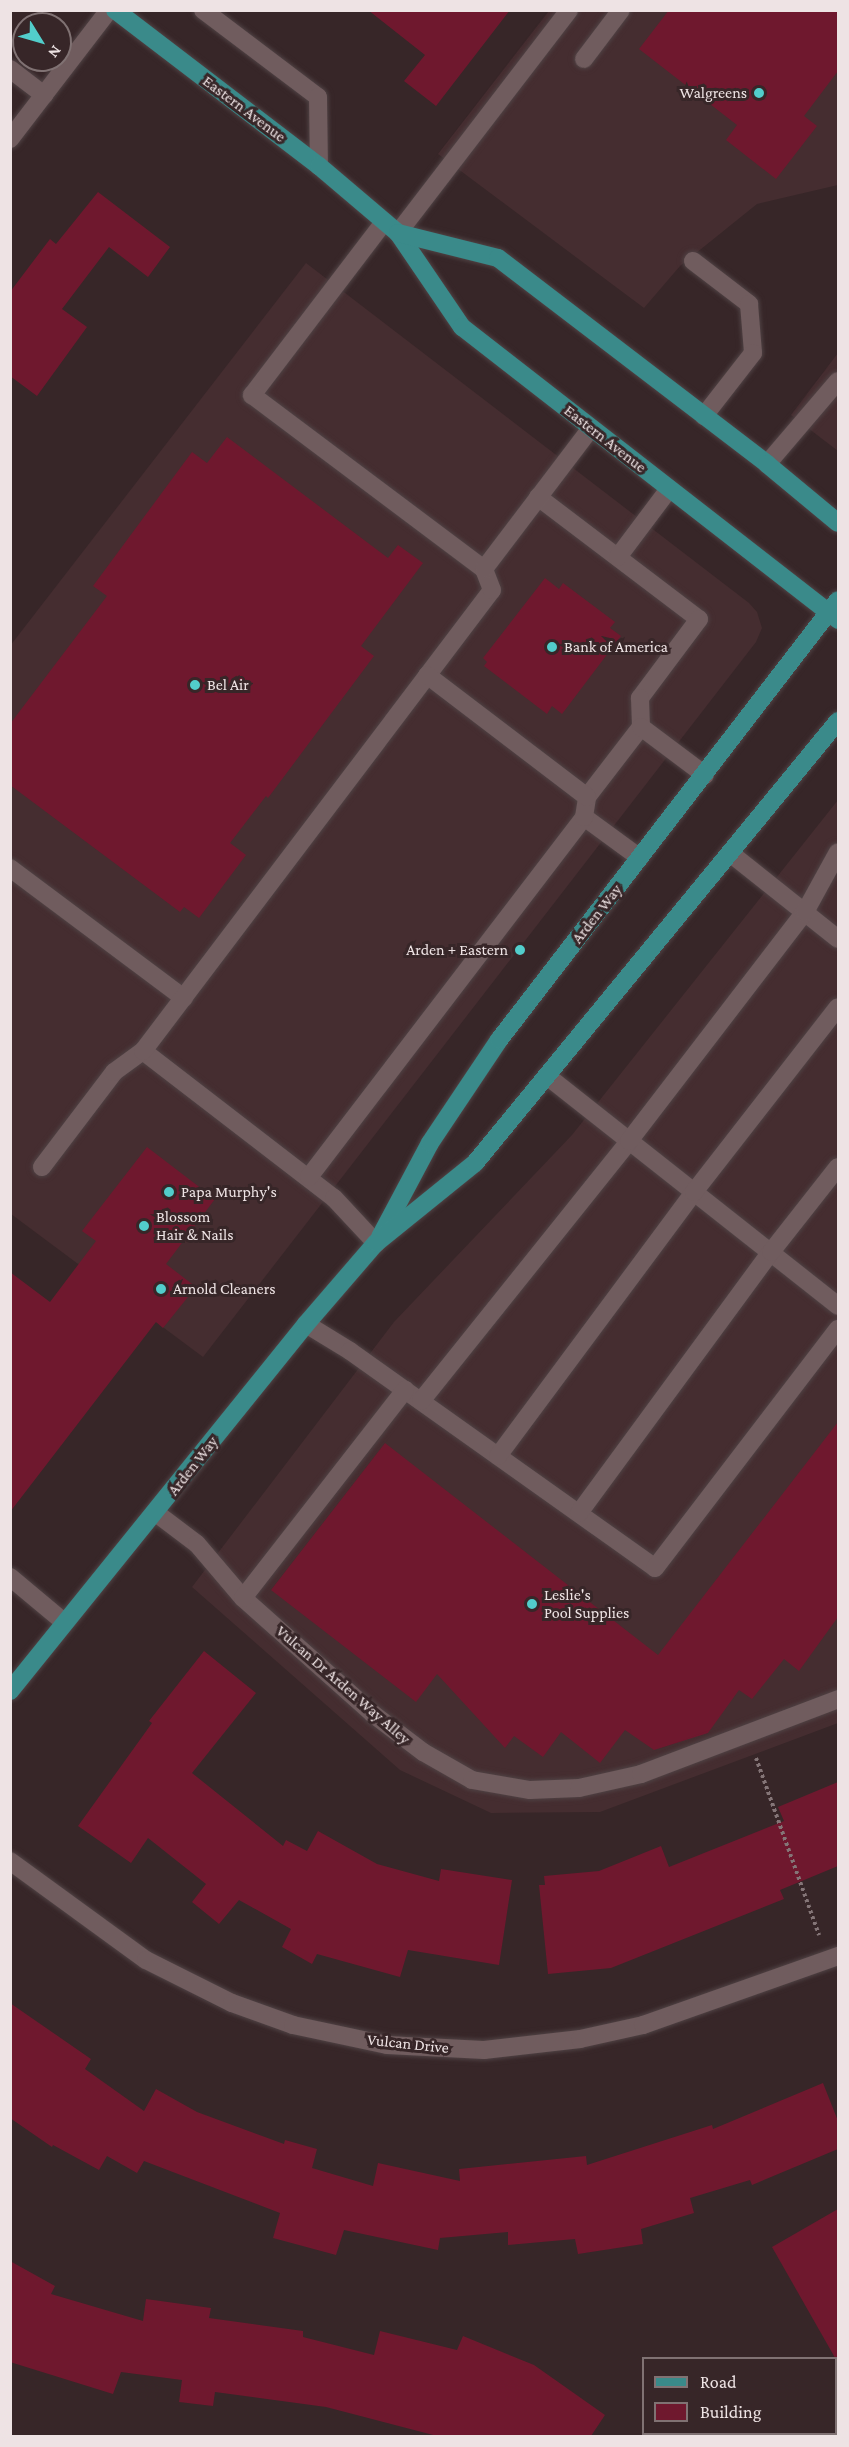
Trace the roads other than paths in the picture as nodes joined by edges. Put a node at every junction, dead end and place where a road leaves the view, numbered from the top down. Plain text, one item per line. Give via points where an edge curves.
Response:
1 (109, 10) edge
2 (115, 10) edge
3 (203, 10) edge
4 (569, 10) edge
5 (621, 10) edge
6 (584, 59) dead end
7 (10, 69) edge
8 (45, 95) junction
9 (10, 139) edge
10 (319, 166) junction
11 (391, 227) junction
12 (693, 261) dead end
13 (838, 381) edge
14 (704, 416) junction
15 (591, 428) junction
16 (767, 464) junction
17 (669, 489) junction
18 (538, 497) junction
19 (838, 523) edge
20 (618, 557) junction
21 (484, 569) junction
22 (835, 611) edge
23 (427, 675) junction
24 (838, 721) edge
25 (641, 727) junction
26 (705, 775) junction
27 (587, 797) junction
28 (584, 817) junction
29 (838, 852) edge
30 (730, 853) junction
31 (640, 858) junction
32 (10, 868) edge
33 (805, 912) junction
34 (838, 939) edge
35 (184, 998) junction
36 (838, 1007) edge
37 (143, 1051) junction
38 (547, 1076) junction
39 (629, 1140) junction
40 (42, 1167) dead end
41 (838, 1167) edge
42 (309, 1177) junction
43 (694, 1192) junction
44 (376, 1243) junction
45 (771, 1252) junction
46 (838, 1306) edge
47 (306, 1324) junction
48 (838, 1329) edge
49 (405, 1389) junction
50 (421, 1401) junction
51 (498, 1456) junction
52 (156, 1513) junction
53 (579, 1513) junction
54 (10, 1578) edge
55 (243, 1598) junction
56 (64, 1622) junction
57 (10, 1691) edge
58 (838, 1700) edge
59 (10, 1861) edge
60 (833, 1958) edge

1 - 8 street
2 - 10 main road, Eastern Avenue
3 - 10 street via 318,98
4 - 11 street
5 - 6 street
7 - 8 street
8 - 9 street
10 - 11 main road, Eastern Avenue
11 - 14 main road, Eastern Avenue via 498,258
11 - 15 main road, Eastern Avenue via 462,327
11 - 21 street via 252,395
12 - 14 street via 749,304 753,353
13 - 16 street
14 - 16 main road, Eastern Avenue
15 - 17 main road, Eastern Avenue
15 - 18 street
16 - 19 main road, Eastern Avenue
17 - 20 street
17 - 22 main road, Eastern Avenue
18 - 20 street
18 - 21 street
20 - 25 street via 699,619 640,698
21 - 23 street via 492,590
22 - 26 main road, Arden Way
23 - 27 street
23 - 35 street
24 - 30 main road, Arden Way
25 - 26 street
25 - 27 street
26 - 31 main road, Arden Way
27 - 28 street
28 - 31 street
28 - 42 street
29 - 33 street
30 - 33 street
30 - 38 main road, Arden Way
31 - 44 main road, Arden Way via 499,1040 430,1143
32 - 35 street
33 - 34 street
33 - 39 street
35 - 37 street
36 - 43 street
37 - 40 street via 114,1072
37 - 42 street
38 - 39 street
38 - 44 main road, Arden Way via 475,1163
39 - 43 street
39 - 50 street
41 - 45 street
42 - 44 street
43 - 45 street
43 - 51 street
44 - 47 main road, Arden Way
45 - 46 street
45 - 53 street
47 - 49 street
47 - 52 main road, Arden Way
48 - 53 street via 655,1568
49 - 50 street
49 - 55 street
50 - 51 street
51 - 53 street
52 - 55 street, Vulcan Dr Arden Way Alley via 197,1544
52 - 56 main road, Arden Way
54 - 56 street
55 - 58 street, Vulcan Dr Arden Way Alley via 373,1714 423,1752 472,1780 530,1790 579,1788 641,1774
56 - 57 main road, Arden Way
59 - 60 street, Vulcan Drive via 146,1960 232,2003 293,2025 387,2045 484,2050 580,2039 643,2025

